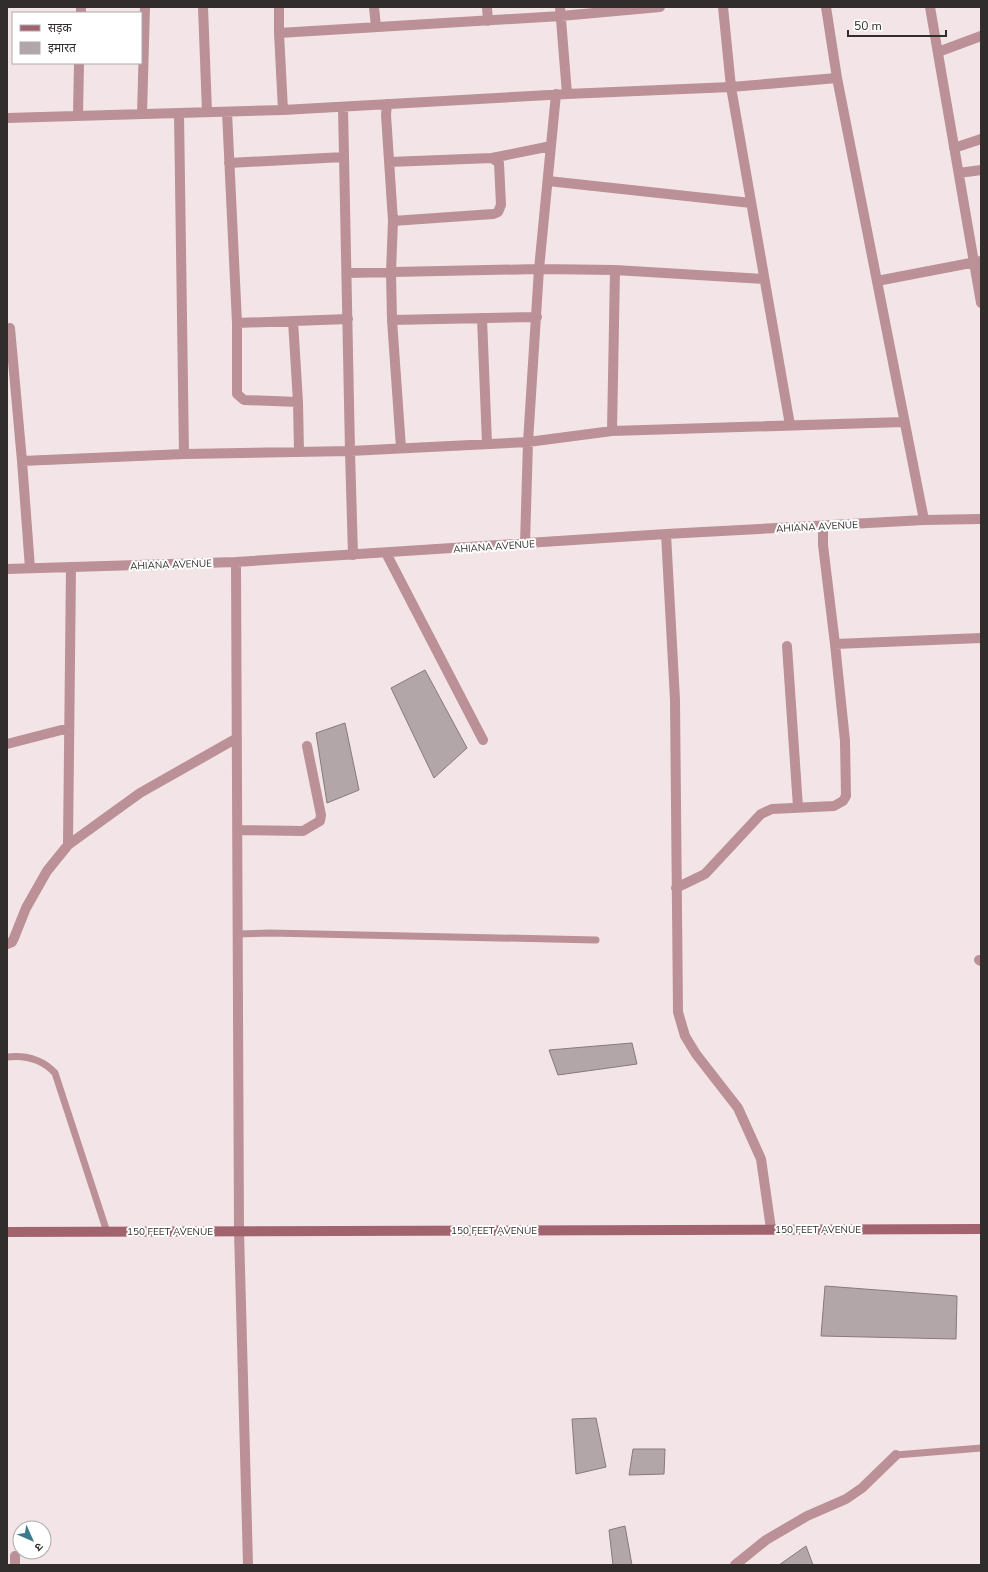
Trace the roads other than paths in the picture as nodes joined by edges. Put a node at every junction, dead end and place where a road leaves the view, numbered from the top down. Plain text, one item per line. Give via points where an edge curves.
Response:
1 (145, 7) edge
2 (203, 7) edge
3 (279, 7) edge
4 (374, 7) edge
5 (487, 7) edge
6 (660, 7) edge
7 (723, 7) edge
8 (826, 7) edge
9 (930, 7) edge
10 (637, 8) edge
11 (560, 12) edge
12 (488, 21) junction
13 (376, 27) junction
14 (279, 33) junction
15 (981, 36) edge
16 (938, 52) junction
17 (79, 64) edge
18 (837, 78) junction
19 (731, 87) junction
20 (556, 94) junction
21 (567, 94) junction
22 (387, 104) junction
23 (343, 106) junction
24 (283, 110) junction
25 (208, 112) junction
26 (227, 112) junction
27 (180, 113) junction
28 (142, 114) junction
29 (78, 116) junction
30 (7, 118) edge
31 (981, 139) edge
32 (551, 146) junction
33 (954, 148) junction
34 (344, 157) junction
35 (492, 158) junction
36 (389, 162) junction
37 (229, 163) junction
38 (981, 170) edge
39 (959, 173) junction
40 (548, 181) junction
41 (751, 203) junction
42 (393, 221) junction
43 (978, 262) edge
44 (539, 269) junction
45 (615, 270) junction
46 (391, 272) junction
47 (347, 273) junction
48 (764, 279) junction
49 (877, 282) junction
50 (981, 303) edge
51 (537, 317) junction
52 (482, 318) junction
53 (348, 319) junction
54 (392, 320) junction
55 (293, 321) junction
56 (237, 323) junction
57 (10, 328) dead end
58 (12, 395) edge
59 (298, 402) junction
60 (904, 422) junction
61 (790, 425) junction
62 (612, 431) junction
63 (528, 442) junction
64 (487, 444) junction
65 (401, 448) junction
66 (350, 451) junction
67 (299, 452) junction
68 (184, 454) junction
69 (22, 461) junction
70 (981, 519) edge
71 (924, 520) junction
72 (823, 526) junction
73 (666, 534) junction
74 (525, 544) junction
75 (386, 553) junction
76 (353, 555) junction
77 (236, 562) junction
78 (71, 567) junction
79 (30, 568) junction
80 (7, 569) edge
81 (981, 638) edge
82 (835, 644) junction
83 (787, 646) dead end
84 (69, 728) junction
85 (237, 738) junction
86 (483, 740) dead end
87 (7, 744) edge
88 (307, 746) dead end
89 (798, 807) junction
90 (237, 830) junction
91 (68, 845) junction
92 (676, 888) junction
93 (238, 934) junction
94 (596, 940) dead end
95 (7, 944) edge
96 (7, 1057) edge
97 (771, 1229) junction
98 (981, 1229) edge
99 (239, 1231) junction
100 (7, 1232) edge
101 (107, 1232) junction
102 (981, 1448) edge
103 (896, 1456) joint
104 (248, 1565) edge
105 (735, 1565) edge

1 - 28 street
2 - 25 street
3 - 14 street
4 - 13 street
5 - 12 street
6 - 10 street
7 - 19 street
8 - 18 street
9 - 16 street
10 - 11 street
11 - 12 street
11 - 21 street
12 - 13 street
13 - 14 street
14 - 24 street
15 - 16 street
16 - 33 street
17 - 29 street
18 - 19 street
18 - 49 street
19 - 21 street
19 - 41 street
20 - 21 street
20 - 22 street
20 - 32 street
22 - 23 street
22 - 36 street
23 - 24 street
23 - 34 street
24 - 26 street
25 - 26 street
25 - 27 street
26 - 37 street
27 - 28 street
27 - 68 street
28 - 29 street
29 - 30 street
31 - 33 street
32 - 35 street
32 - 40 street
33 - 39 street
34 - 37 street
34 - 47 street
35 - 36 street
35 - 42 street via 499,164 502,205 498,212
36 - 42 street
37 - 56 street
38 - 39 street
39 - 43 street
40 - 41 street
40 - 44 street
41 - 48 street
42 - 46 street
43 - 49 street
43 - 50 street
44 - 45 street
44 - 46 street
44 - 51 street
45 - 48 street
45 - 62 street
46 - 47 street
46 - 54 street
47 - 53 street
48 - 61 street
49 - 60 street
51 - 52 street
51 - 63 street
52 - 54 street
52 - 64 street
53 - 55 street
53 - 66 street
54 - 65 street
55 - 56 street
55 - 59 street
56 - 59 street via 239,397 244,400
57 - 58 street
58 - 69 street
59 - 67 street
60 - 61 street
60 - 71 street
61 - 62 street
62 - 63 street
63 - 64 street
63 - 74 street
64 - 65 street
65 - 66 street
66 - 67 street
66 - 76 street
67 - 68 street
68 - 69 street
69 - 79 street
70 - 71 street, AHIANA AVENUE
71 - 72 street, AHIANA AVENUE
72 - 73 street, AHIANA AVENUE
72 - 82 street
73 - 74 street, AHIANA AVENUE
73 - 92 street via 675,700
74 - 75 street, AHIANA AVENUE
75 - 76 street, AHIANA AVENUE
75 - 86 street
76 - 77 street, AHIANA AVENUE
77 - 78 street, AHIANA AVENUE
77 - 85 street
78 - 79 street, AHIANA AVENUE
78 - 84 street
79 - 80 street, AHIANA AVENUE
81 - 82 street
82 - 89 street via 845,741 846,796 834,806
83 - 89 street
84 - 87 street
84 - 91 street
85 - 90 street
85 - 91 street via 140,793
88 - 90 street via 320,821 303,831
89 - 92 street via 772,809 760,814 705,874
90 - 93 street
91 - 95 street via 47,871 26,908 12,942
92 - 97 street via 678,1012 685,1036 738,1108 761,1159
93 - 94 lane
93 - 99 street
96 - 101 lane via 22,1056 47,1064 56,1073
97 - 98 street, 150 FEET AVENUE
97 - 99 street, 150 FEET AVENUE
99 - 101 street, 150 FEET AVENUE
99 - 104 street
100 - 101 street, 150 FEET AVENUE
102 - 103 lane
103 - 105 street via 862,1488 846,1499 807,1516 766,1540

